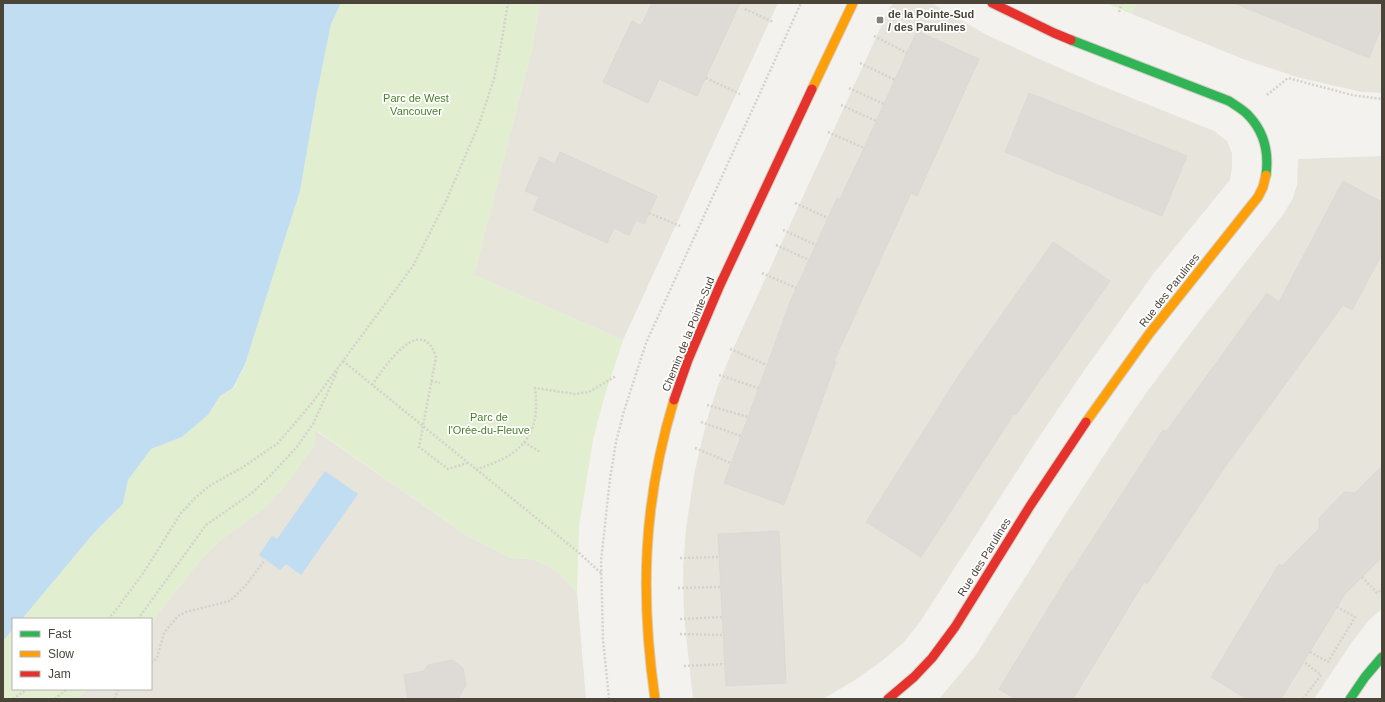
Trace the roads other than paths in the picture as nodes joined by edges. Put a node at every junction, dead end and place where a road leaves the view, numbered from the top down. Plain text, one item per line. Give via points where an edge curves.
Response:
1 (853, 3) edge
2 (992, 3) edge
3 (1382, 657) edge
4 (655, 699) edge
5 (888, 699) edge
6 (1350, 699) edge

1 - 4 street, Chemin de la Pointe-Sud via 703,323 687,362 663,438 651,501 645,582 648,650
2 - 5 street, Rue des Parulines via 1069,39 1229,101 1248,115 1260,133 1266,148 1267,172 1258,198 1149,334 1092,413 1030,506 955,627 932,658
3 - 6 street

